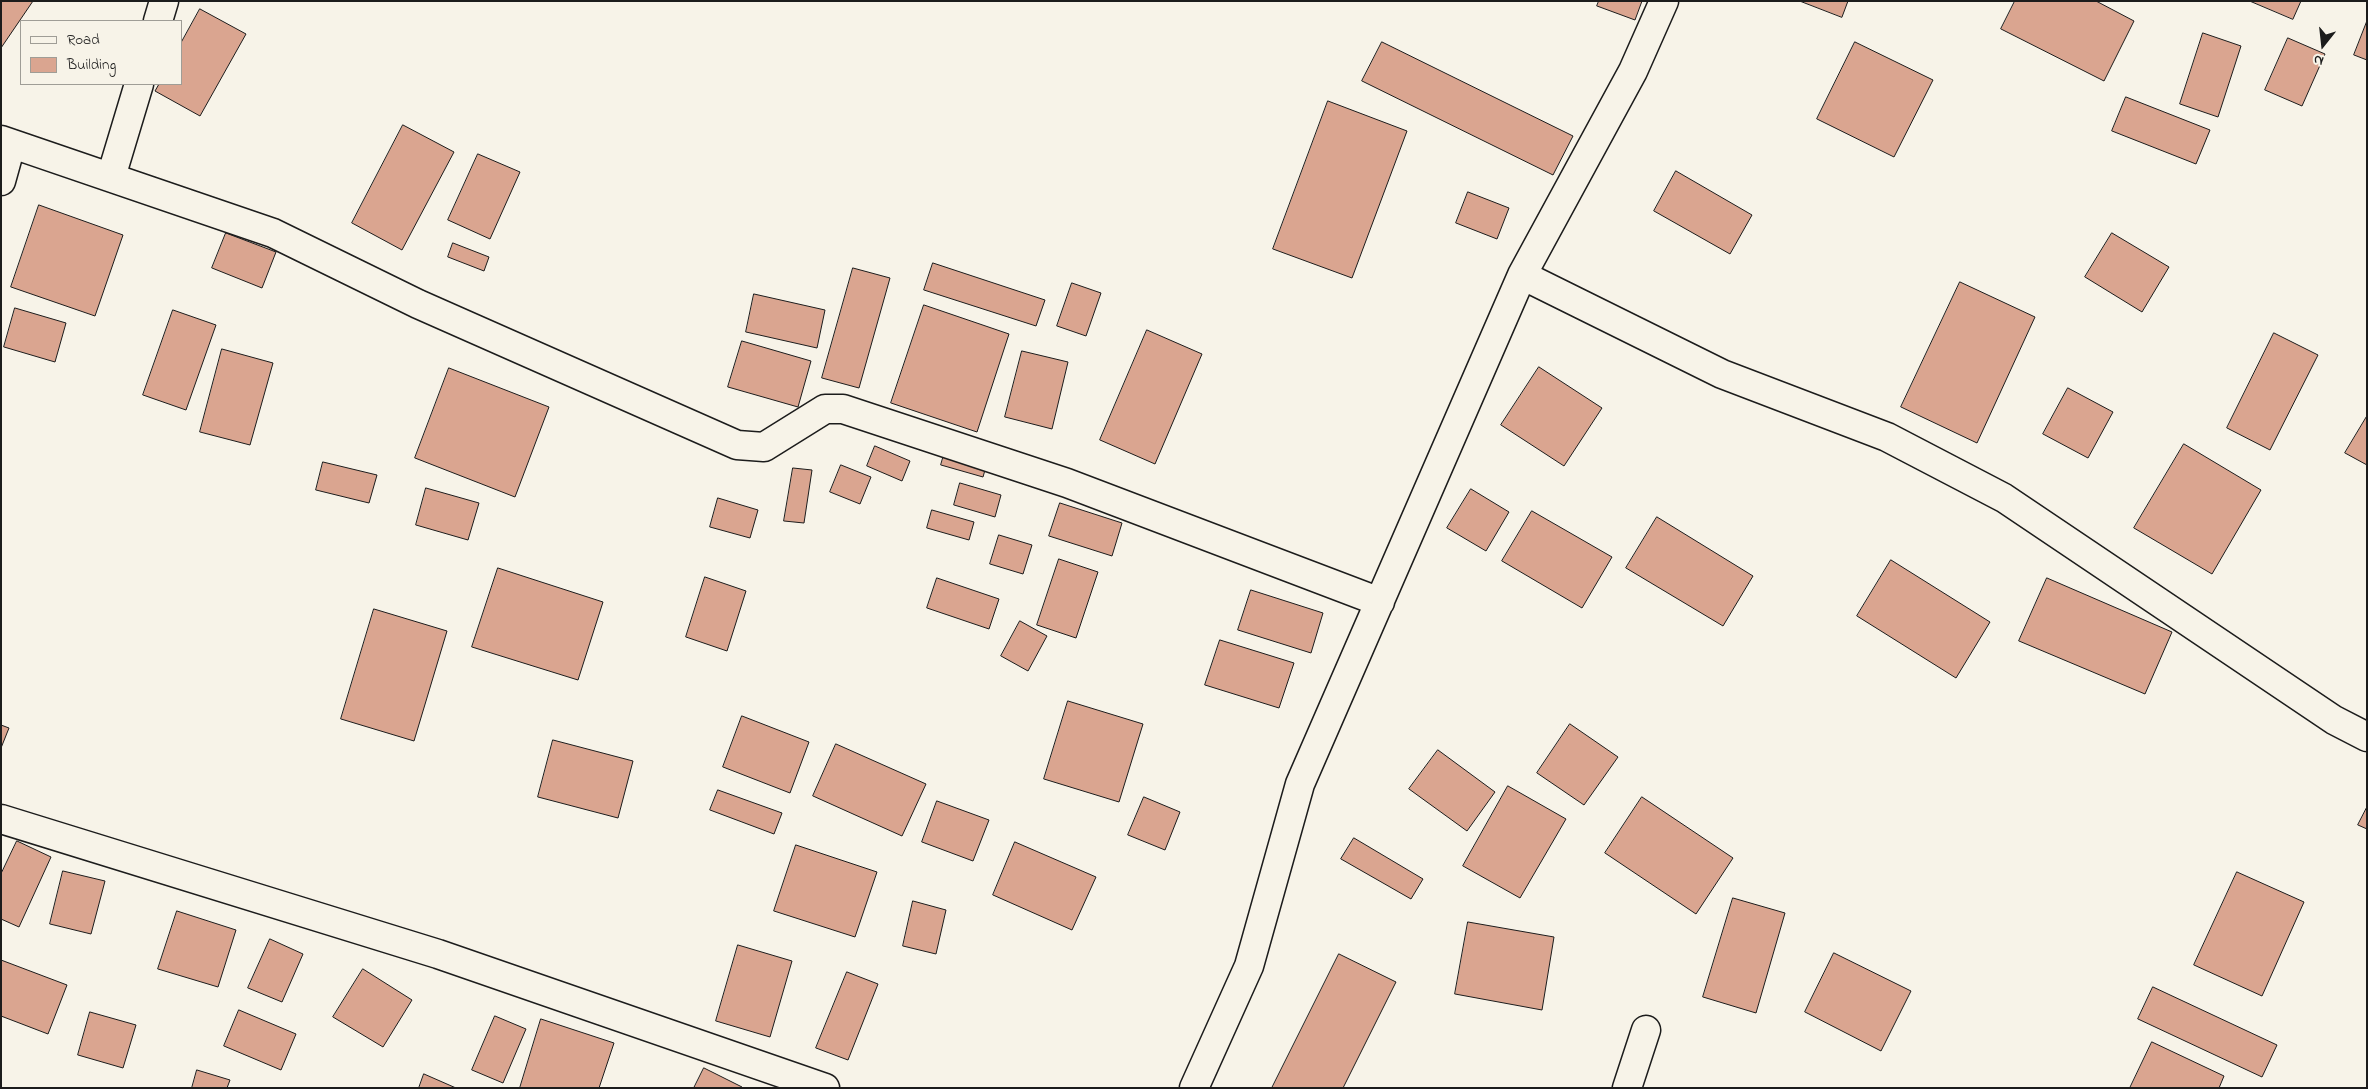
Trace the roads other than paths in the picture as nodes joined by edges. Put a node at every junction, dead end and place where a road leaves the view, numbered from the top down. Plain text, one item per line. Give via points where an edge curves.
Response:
1 (164, 1) edge
2 (1664, 1) edge
3 (158, 20) edge
4 (139, 85) edge
5 (6, 143) edge
6 (111, 177) junction
7 (1, 181) edge
8 (1522, 275) junction
9 (1380, 602) junction
10 (2367, 737) edge
11 (1, 819) edge
12 (1646, 1030) dead end
13 (825, 1088) edge
14 (1194, 1088) edge
15 (1627, 1088) edge

1 - 3 street
2 - 8 street via 1633,71
4 - 6 street
5 - 6 street
5 - 7 street
6 - 9 street via 273,233 418,304 737,445 764,447 825,409 843,409 1067,482
8 - 9 street
8 - 10 street via 1722,374 1887,437 2004,498 2334,720
9 - 14 street via 1300,784 1249,966
11 - 13 street via 438,954
12 - 15 street

